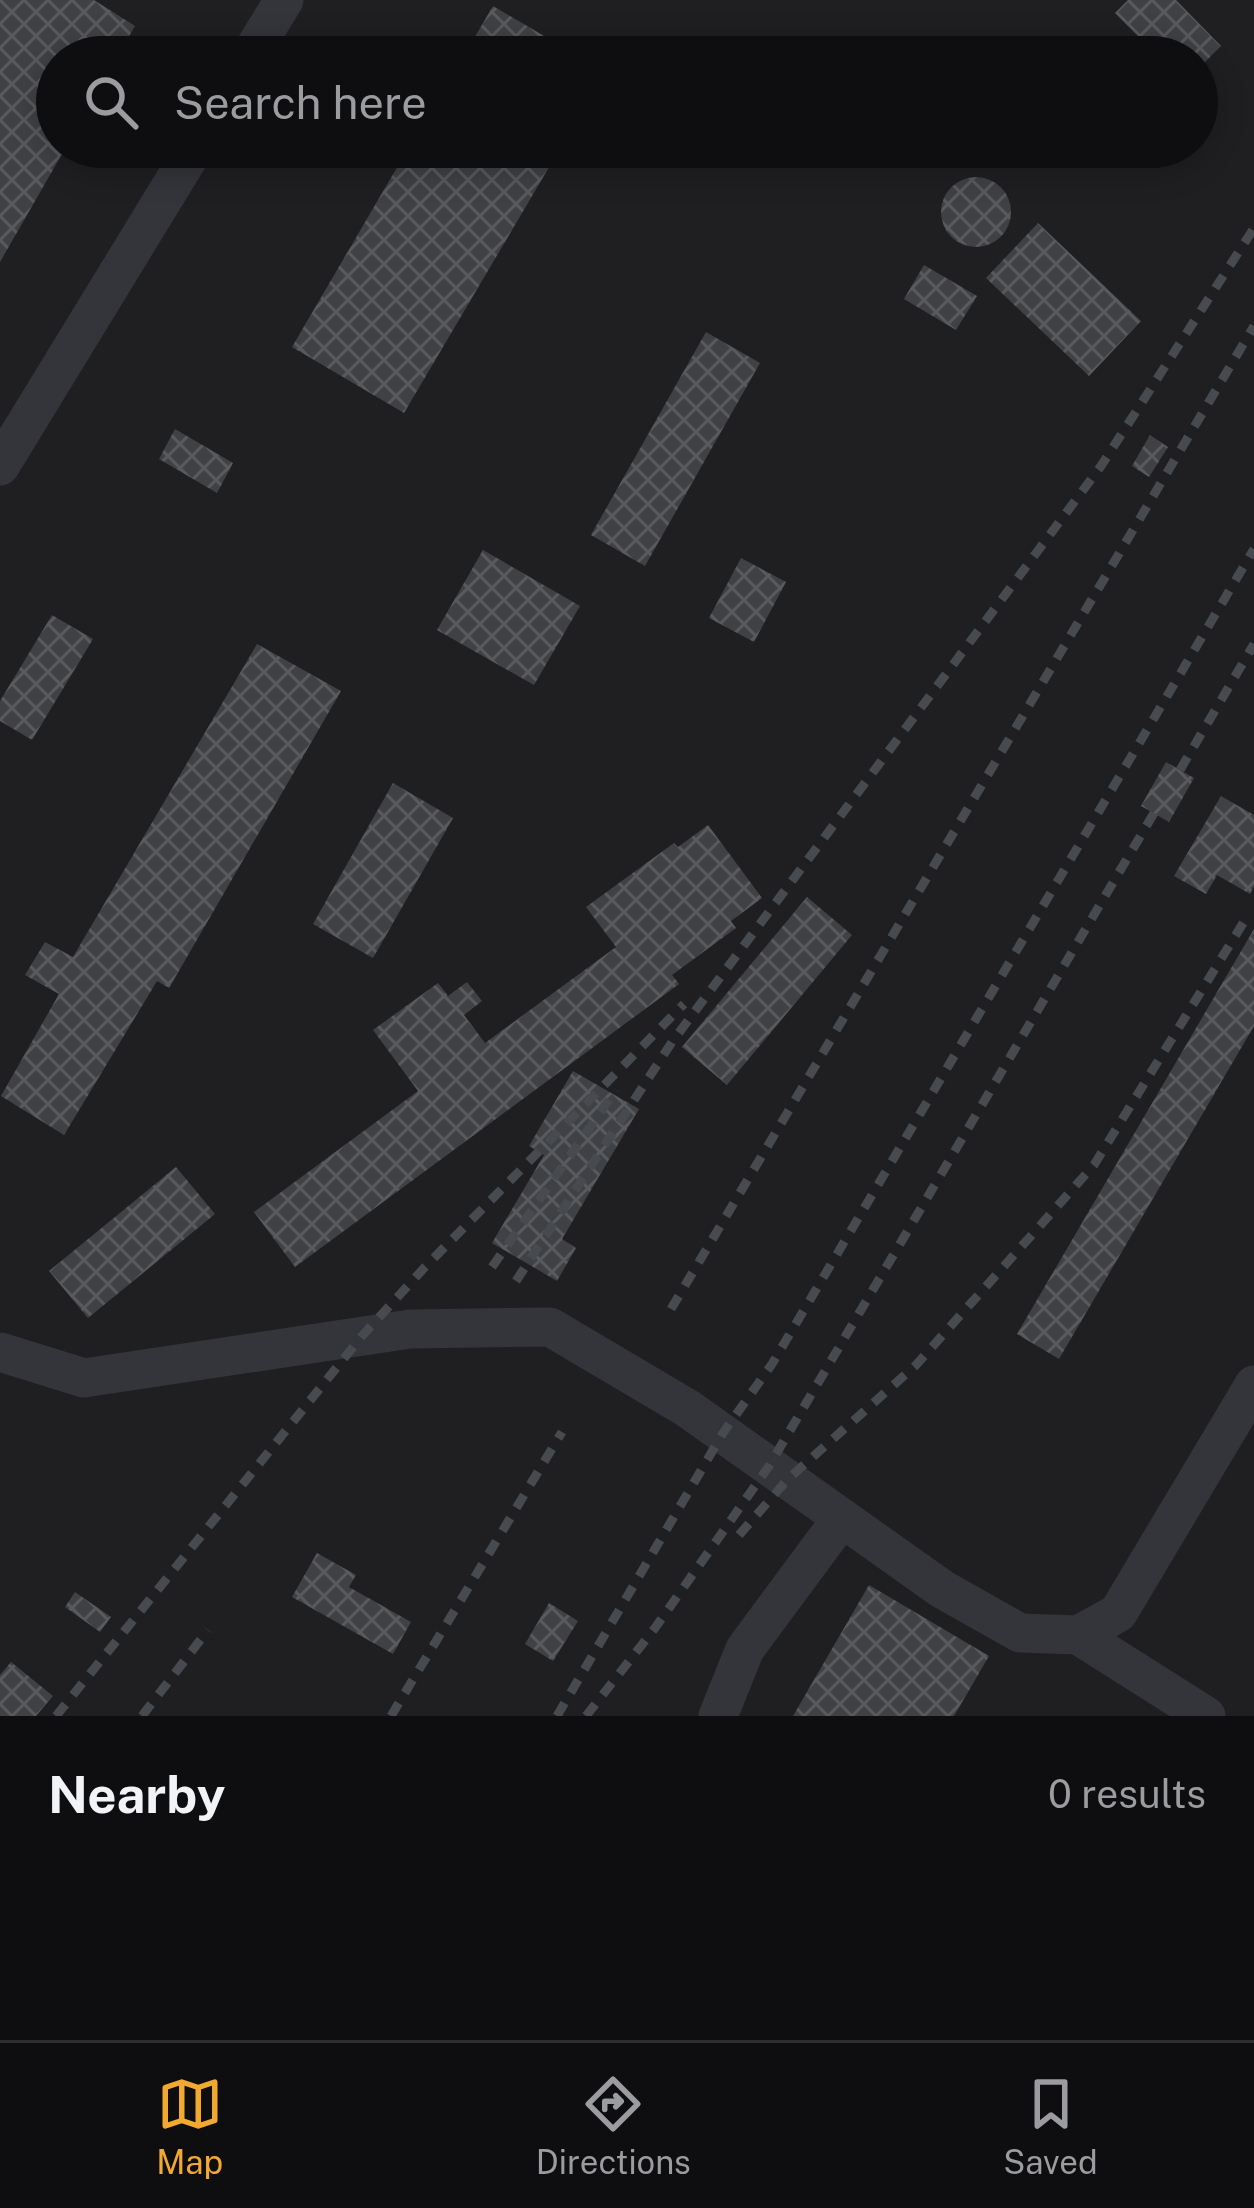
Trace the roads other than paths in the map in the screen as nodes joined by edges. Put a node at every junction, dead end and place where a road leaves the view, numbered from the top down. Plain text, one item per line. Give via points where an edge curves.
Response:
1 (284, 0) edge
2 (263, 36) edge
3 (182, 168) edge
4 (0, 466) edge
5 (0, 1352) edge
6 (1254, 1385) edge
7 (842, 1518) junction
8 (1078, 1635) junction
9 (718, 1716) edge
10 (1206, 1716) edge

1 - 2 lane
3 - 4 lane
5 - 7 lane via 84,1378 410,1329 550,1327 687,1408
6 - 8 lane via 1118,1613
7 - 8 lane via 1021,1633
7 - 9 lane via 745,1649
8 - 10 lane

